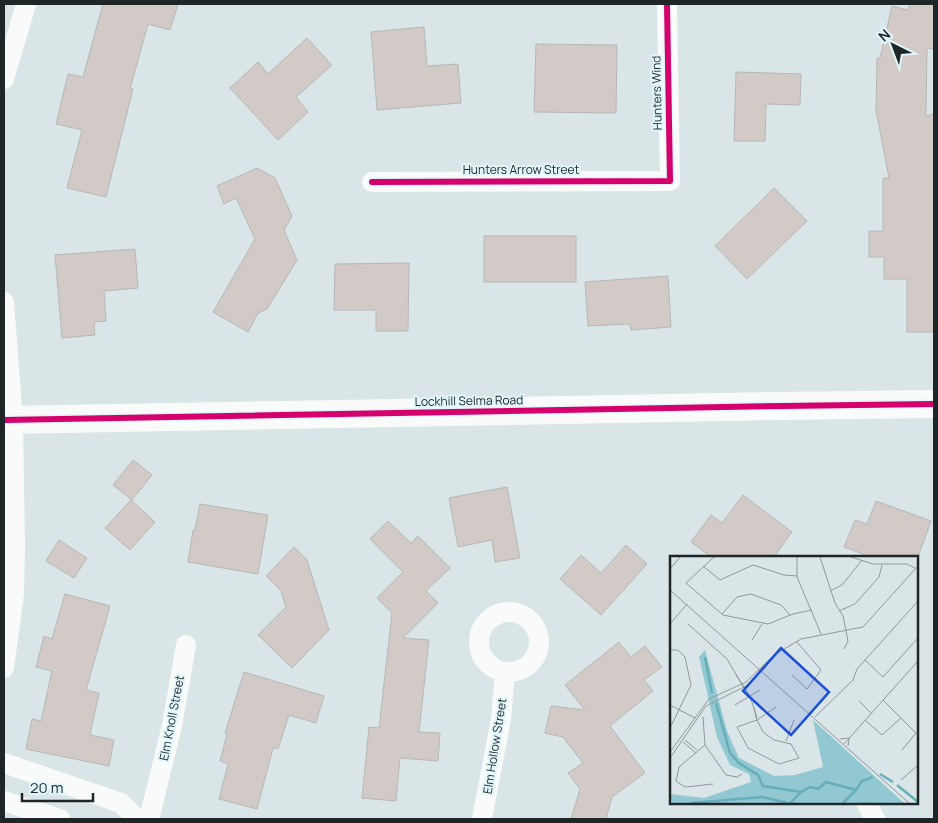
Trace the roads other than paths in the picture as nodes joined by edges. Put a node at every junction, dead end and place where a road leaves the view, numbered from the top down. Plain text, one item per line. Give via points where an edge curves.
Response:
1 (26, 4) edge
2 (667, 4) edge
3 (4, 79) edge
4 (670, 181) joint
5 (372, 182) dead end
6 (4, 302) edge
7 (934, 404) edge
8 (8, 420) edge
9 (186, 645) dead end
10 (4, 668) edge
11 (505, 672) dead end
12 (4, 763) edge
13 (4, 801) edge
14 (867, 803) edge
15 (60, 819) edge
16 (137, 819) edge
17 (149, 819) edge
18 (482, 819) edge
19 (875, 819) edge

1 - 3 street
2 - 4 street, Hunters Wind
4 - 5 street, Hunters Arrow Street
6 - 8 street
7 - 8 main road, Lockhill Selma Road
8 - 10 street via 16,545 14,594
9 - 17 street, Elm Knoll Street via 172,726
11 - 18 street, Elm Hollow Street via 501,719
12 - 16 street via 121,803
13 - 15 street
14 - 19 street

